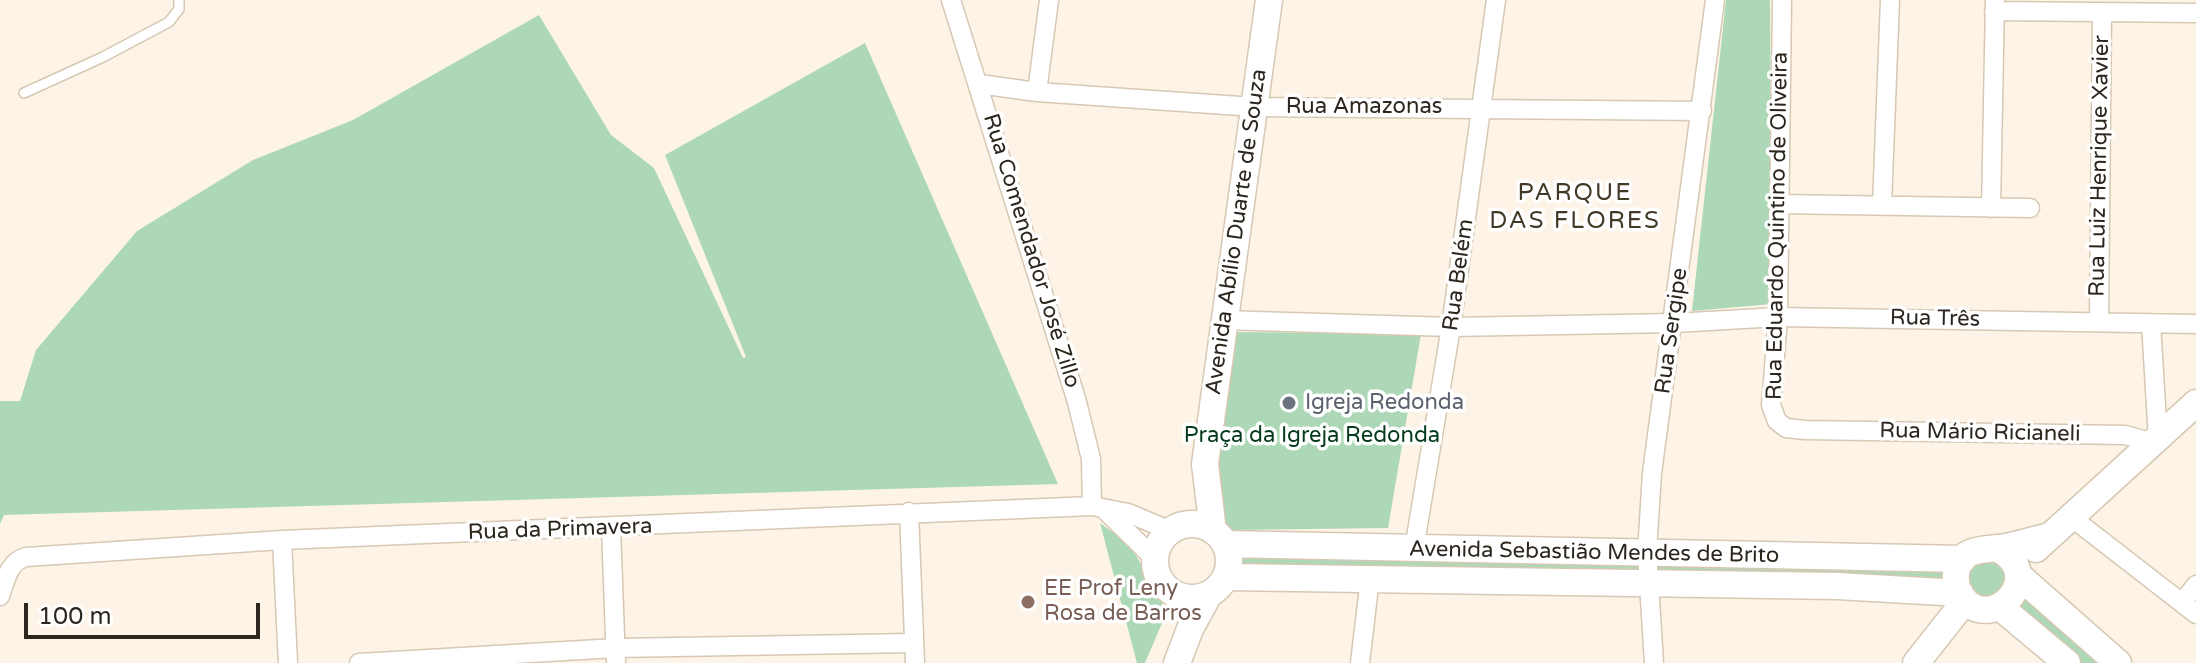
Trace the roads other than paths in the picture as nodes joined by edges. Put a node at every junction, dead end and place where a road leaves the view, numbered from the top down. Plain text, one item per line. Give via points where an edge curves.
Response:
1 (179, 0) edge
2 (951, 0) edge
3 (1049, 0) edge
4 (1269, 0) edge
5 (1496, 0) edge
6 (1715, 0) edge
7 (1782, 0) edge
8 (1890, 0) edge
9 (1995, 6) edge
10 (2102, 12) junction
11 (2196, 13) edge
12 (979, 84) junction
13 (1037, 92) junction
14 (24, 93) dead end
15 (1255, 107) junction
16 (1483, 107) junction
17 (1702, 111) junction
18 (1780, 204) junction
19 (1882, 205) junction
20 (1991, 208) junction
21 (2030, 208) dead end
22 (1778, 317) junction
23 (1223, 320) junction
24 (2099, 321) junction
25 (1674, 323) junction
26 (2151, 323) junction
27 (2196, 324) edge
28 (1451, 327) junction
29 (2196, 403) edge
30 (1805, 430) joint
31 (2156, 441) junction
32 (1205, 464) junction
33 (1098, 507) junction
34 (909, 512) junction
35 (2071, 517) junction
36 (611, 528) junction
37 (1176, 528) junction
38 (2047, 537) junction
39 (1219, 538) junction
40 (282, 540) junction
41 (1996, 548) junction
42 (1414, 549) junction
43 (1647, 552) junction
44 (1155, 559) junction
45 (1963, 559) junction
46 (2018, 573) junction
47 (1370, 578) junction
48 (1649, 583) junction
49 (2196, 585) edge
50 (1218, 586) junction
51 (1170, 592) junction
52 (0, 596) edge
53 (1977, 602) junction
54 (2189, 609) edge
55 (914, 643) junction
56 (616, 655) edge
57 (1178, 658) edge
58 (288, 663) edge
59 (359, 663) edge
60 (915, 663) edge
61 (1360, 663) edge
62 (1654, 663) edge
63 (1916, 663) edge
64 (2067, 663) edge
65 (2118, 663) edge

1 - 14 lane via 169,22
2 - 12 street, Rua Comendador José Zillo
3 - 13 street
4 - 15 main road, Avenida Abílio Duarte de Souza
5 - 16 street, Rua Belém
6 - 17 street, Rua Sergipe
7 - 18 street, Rua Eduardo Quintino de Oliveira
8 - 19 street
9 - 10 street
9 - 20 street
10 - 11 street
10 - 24 street, Rua Luiz Henrique Xavier
12 - 13 street, Rua Amazonas
12 - 33 street, Rua Comendador José Zillo via 1077,402
13 - 15 street, Rua Amazonas
15 - 16 street, Rua Amazonas
15 - 23 main road, Avenida Abílio Duarte de Souza
16 - 17 street, Rua Amazonas
16 - 28 street, Rua Belém
17 - 25 street, Rua Sergipe
18 - 19 street
18 - 22 street, Rua Eduardo Quintino de Oliveira
19 - 20 street
20 - 21 street
22 - 24 street, Rua Três
22 - 25 street, Rua Três
22 - 30 street, Rua Eduardo Quintino de Oliveira via 1771,405 1786,428
23 - 28 street, Rua Três
23 - 32 main road, Avenida Abílio Duarte de Souza
24 - 26 street, Rua Três
25 - 28 street, Rua Três
25 - 43 street, Rua Sergipe via 1652,473
26 - 27 street, Rua Três
26 - 31 street
28 - 42 street, Rua Belém
29 - 31 main road
30 - 31 street, Rua Mário Ricianeli via 2125,435
31 - 35 main road
32 - 37 main road, Avenida Abílio Duarte de Souza
32 - 39 main road, Avenida Abílio Duarte de Souza
33 - 34 street, Rua da Primavera
33 - 37 street, Rua da Primavera
33 - 44 street
34 - 36 street, Rua da Primavera
34 - 55 street
35 - 38 main road
35 - 54 street
36 - 40 street, Rua da Primavera
36 - 56 street
37 - 39 main road via 1198,525
37 - 44 main road via 1157,548
38 - 41 main road
38 - 46 main road
39 - 42 main road, Avenida Sebastião Mendes de Brito
39 - 50 main road via 1229,566
40 - 52 street, Rua da Primavera via 26,557 11,567
40 - 58 street
41 - 45 main road via 1978,548
41 - 46 main road
42 - 43 main road, Avenida Sebastião Mendes de Brito
43 - 45 main road, Avenida Sebastião Mendes de Brito
43 - 48 street, Rua Sergipe
44 - 51 main road via 1158,577
45 - 53 main road via 1956,576
46 - 53 main road via 2014,594
46 - 65 main road
47 - 48 main road, Avenida Sebastião Mendes de Brito
47 - 50 main road, Avenida Sebastião Mendes de Brito
47 - 61 street
48 - 53 main road, Avenida Sebastião Mendes de Brito via 1837,586
48 - 62 street, Rua Sergipe
49 - 54 street
50 - 51 main road via 1196,599
50 - 57 main road
51 - 57 main road
53 - 63 main road
53 - 64 main road
55 - 56 street
55 - 60 street
56 - 59 street

